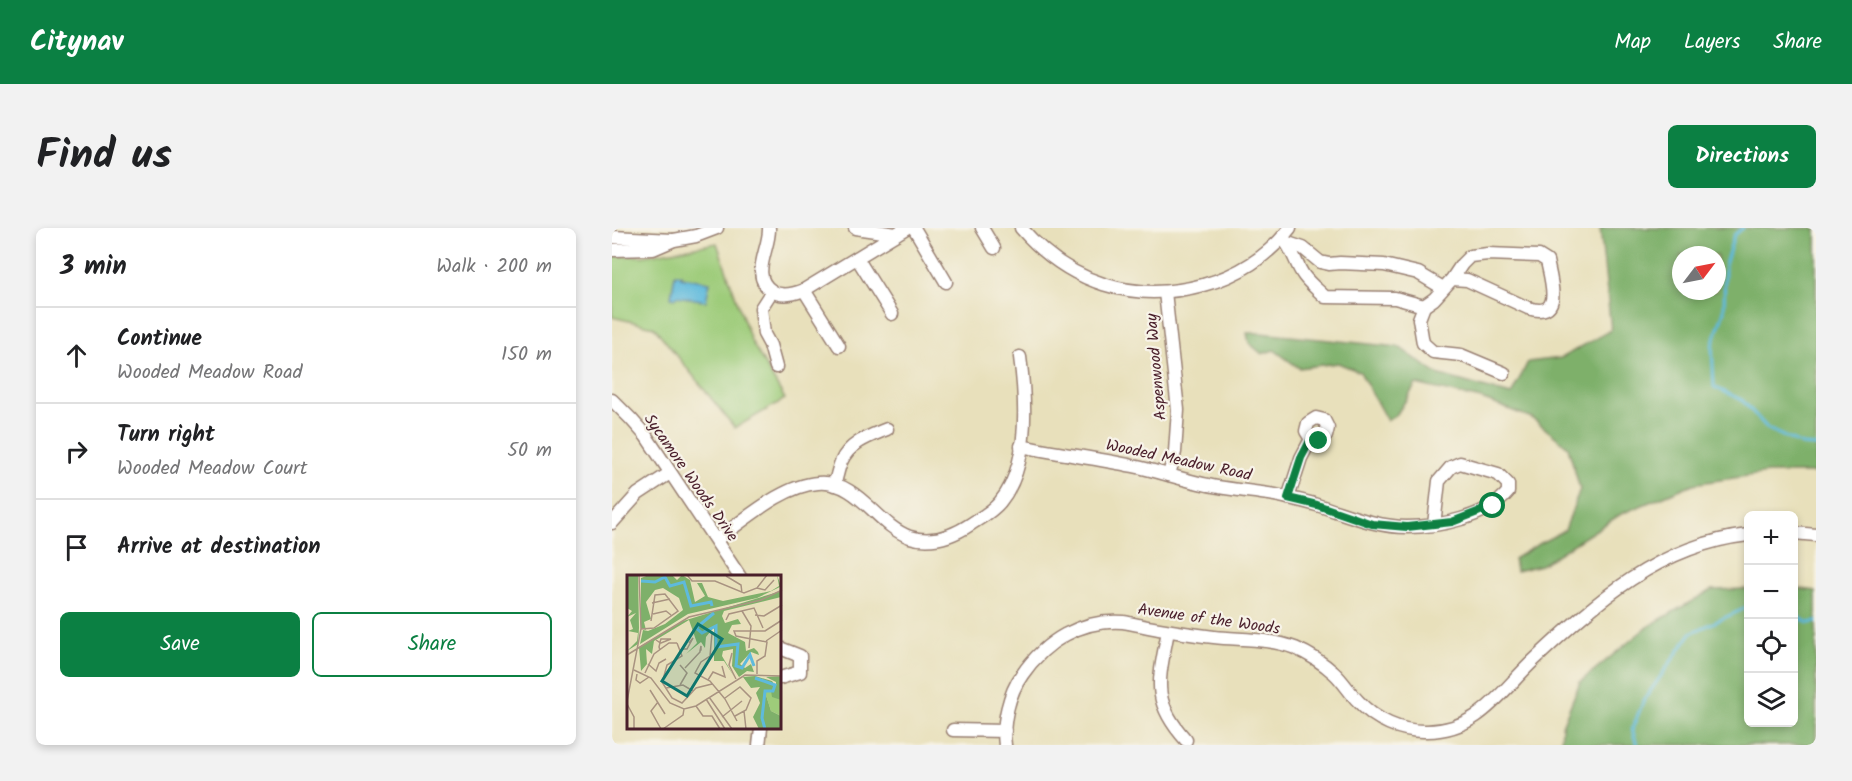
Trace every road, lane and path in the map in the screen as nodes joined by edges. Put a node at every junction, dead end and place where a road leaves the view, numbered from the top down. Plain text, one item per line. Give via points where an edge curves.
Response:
1 (717, 228) edge
2 (769, 228) edge
3 (855, 228) edge
4 (914, 228) edge
5 (982, 228) edge
6 (1021, 228) edge
7 (901, 231) edge
8 (1287, 236) edge
9 (612, 237) edge
10 (674, 240) junction
11 (994, 248) dead end
12 (612, 250) edge
13 (857, 258) junction
14 (1320, 262) junction
15 (1307, 279) junction
16 (946, 282) dead end
17 (1447, 283) junction
18 (804, 290) junction
19 (772, 291) junction
20 (1165, 292) junction
21 (1424, 306) junction
22 (892, 314) dead end
23 (839, 346) dead end
24 (1020, 357) dead end
25 (776, 367) dead end
26 (1504, 374) dead end
27 (612, 400) edge
28 (887, 429) dead end
29 (1311, 439) dead end
30 (1021, 446) junction
31 (670, 473) junction
32 (1170, 475) junction
33 (834, 485) junction
34 (1288, 498) junction
35 (612, 523) edge
36 (1434, 525) junction
37 (1798, 533) edge
38 (1816, 535) edge
39 (1744, 536) edge
40 (716, 540) junction
41 (739, 575) edge
42 (1168, 631) junction
43 (782, 649) edge
44 (782, 677) edge
45 (761, 730) edge
46 (953, 730) dead end
47 (1005, 731) junction
48 (1186, 740) dead end
49 (759, 745) edge
50 (1005, 745) edge

1 - 10 street
2 - 19 street via 761,277
3 - 7 street
4 - 16 street
5 - 11 street
6 - 20 street via 1045,253 1087,278 1135,291
7 - 13 street
8 - 14 street
8 - 15 street via 1293,259
8 - 20 street via 1234,274
9 - 10 street
10 - 12 street via 653,249
13 - 18 street
13 - 22 street
14 - 15 street via 1315,274
14 - 17 street via 1384,265
15 - 21 street via 1325,297 1395,298
17 - 17 street via 1467,280 1538,311 1544,310 1554,298 1547,261 1539,256 1470,256
17 - 21 street
18 - 19 street via 792,294
18 - 23 street
19 - 25 street via 761,308 764,334
20 - 32 street, Aspenwood Way via 1178,410
21 - 26 street via 1419,319 1427,348 1461,355
24 - 30 street via 1024,414
27 - 31 street, Sycamore Woods Drive via 646,436
28 - 33 street via 850,448 841,461
29 - 34 street
30 - 32 street, Wooded Meadow Road
30 - 33 street via 1015,476 999,504 960,532 941,538 921,540 904,535 857,496
31 - 35 street via 638,494
31 - 40 street, Sycamore Woods Drive
32 - 34 street, Wooded Meadow Road via 1208,486
33 - 40 street via 820,483 793,488
34 - 36 street, Wooded Meadow Road via 1372,524
36 - 36 street, Wooded Meadow Road via 1493,506 1508,492 1508,484 1488,471 1461,464 1451,467 1439,481
37 - 38 street
39 - 42 street, Avenue of the Woods via 1683,551 1634,577 1567,631 1482,713 1441,730 1414,731 1384,722 1364,708 1334,673 1297,649 1260,640
40 - 41 street, Sycamore Woods Drive
42 - 47 street, Avenue of the Woods via 1122,622 1099,623 1055,640 1020,678 1009,705
42 - 48 street via 1159,689 1164,710
43 - 44 street via 800,656 800,672
45 - 49 street
46 - 47 street
47 - 50 street, Avenue of the Woods

